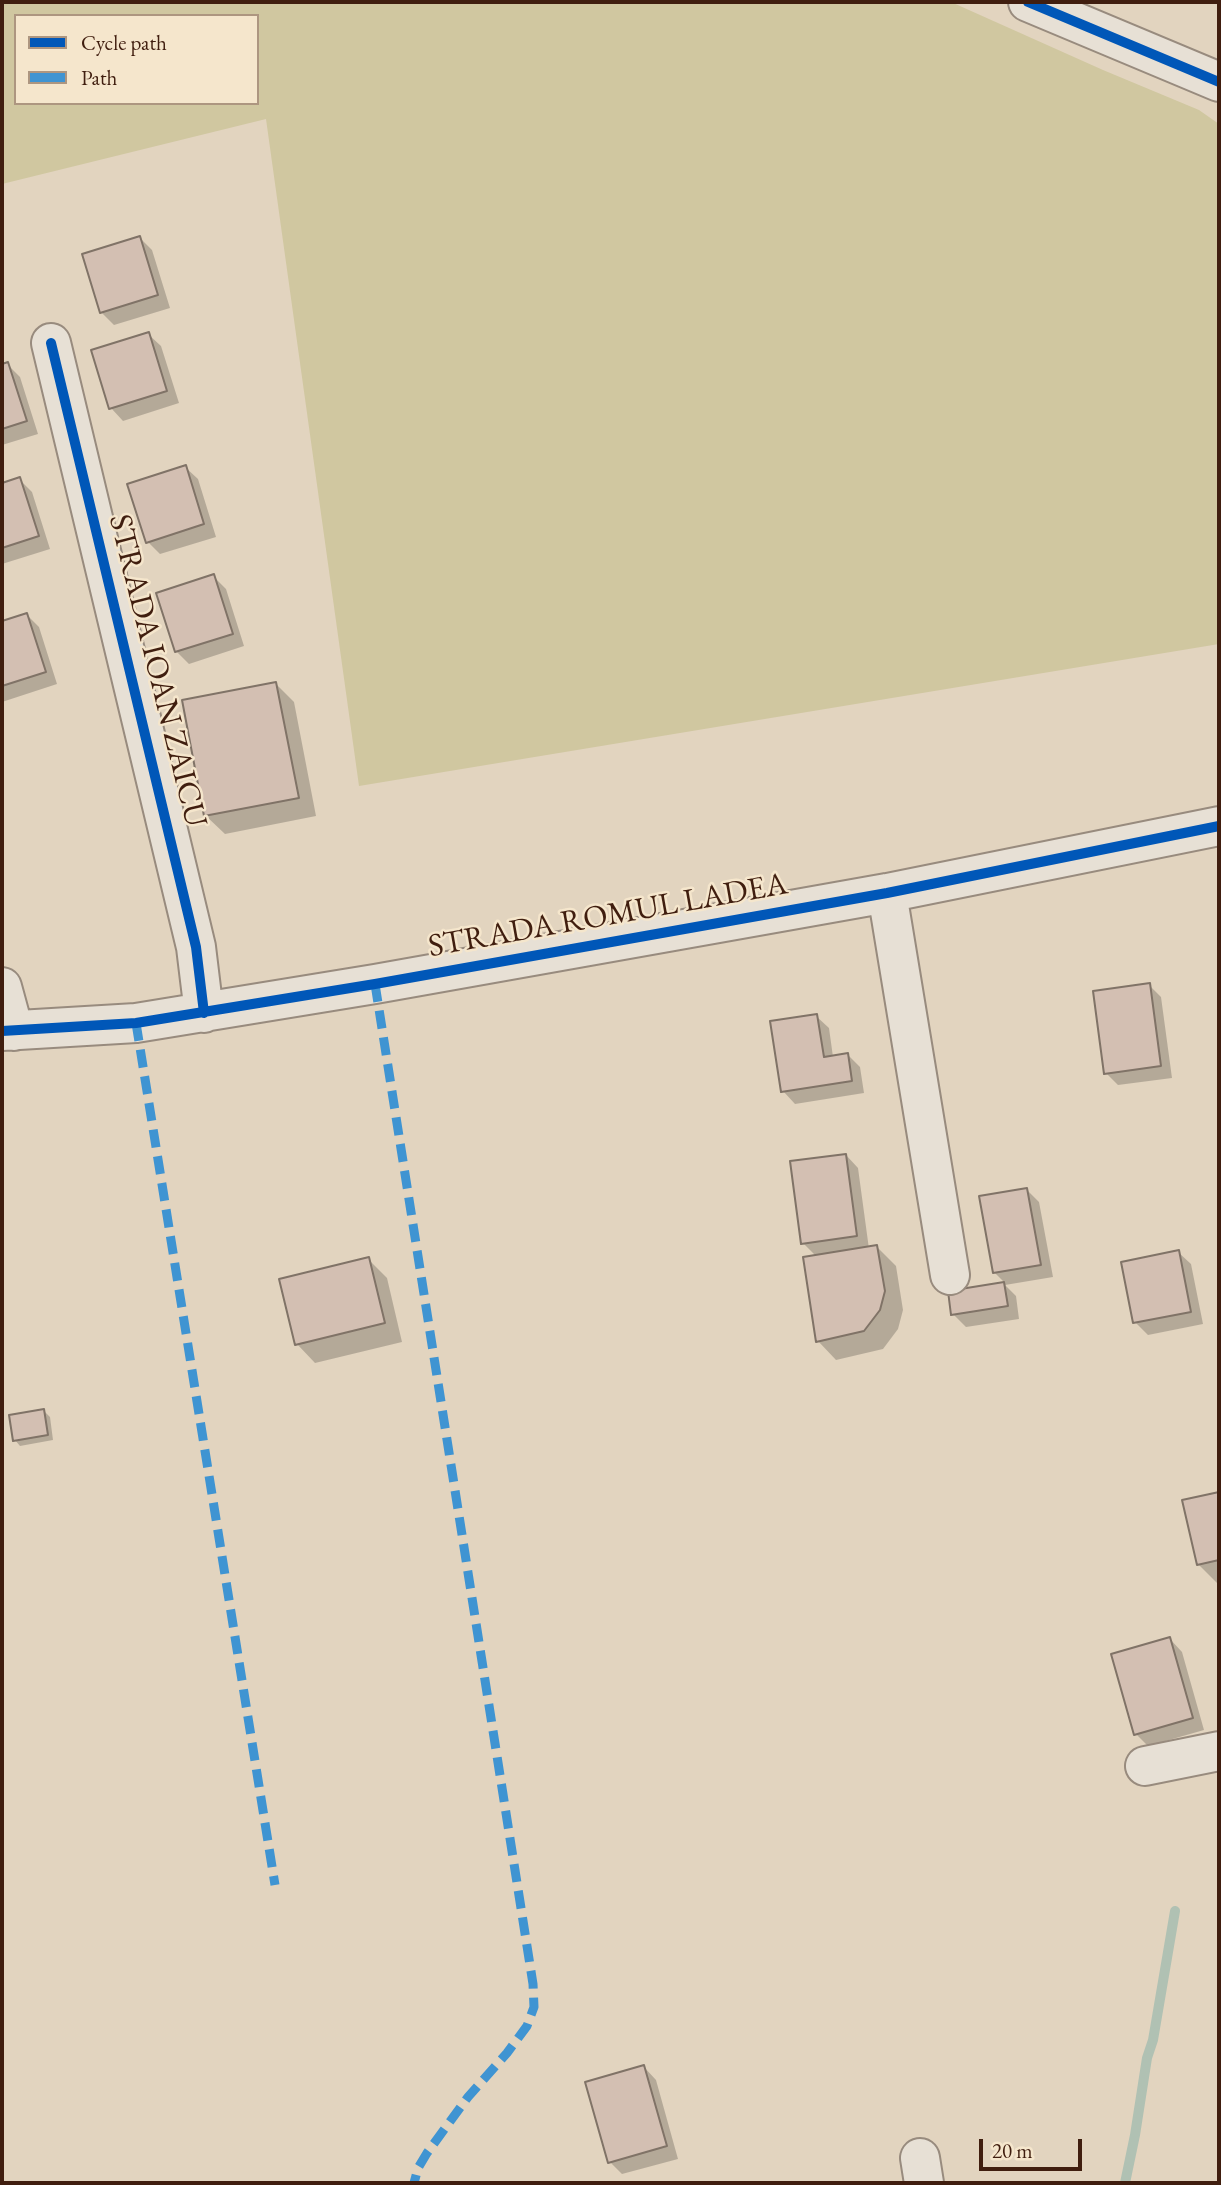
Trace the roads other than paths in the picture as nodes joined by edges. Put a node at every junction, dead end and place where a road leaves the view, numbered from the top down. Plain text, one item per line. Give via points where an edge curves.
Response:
1 (1028, 2) edge
2 (1219, 82) edge
3 (51, 343) dead end
4 (1219, 826) edge
5 (887, 893) junction
6 (2, 987) edge
7 (204, 1013) junction
8 (8, 1031) edge
9 (950, 1275) dead end
10 (1219, 1751) edge
11 (1145, 1766) dead end

1 - 2 street
3 - 7 street, STRADA IOAN ZAICU via 196,947
4 - 5 street, STRADA ROMUL LADEA
5 - 7 street, STRADA ROMUL LADEA
5 - 9 street
6 - 8 street
7 - 8 street, STRADA ROMUL LADEA via 136,1023
10 - 11 street

